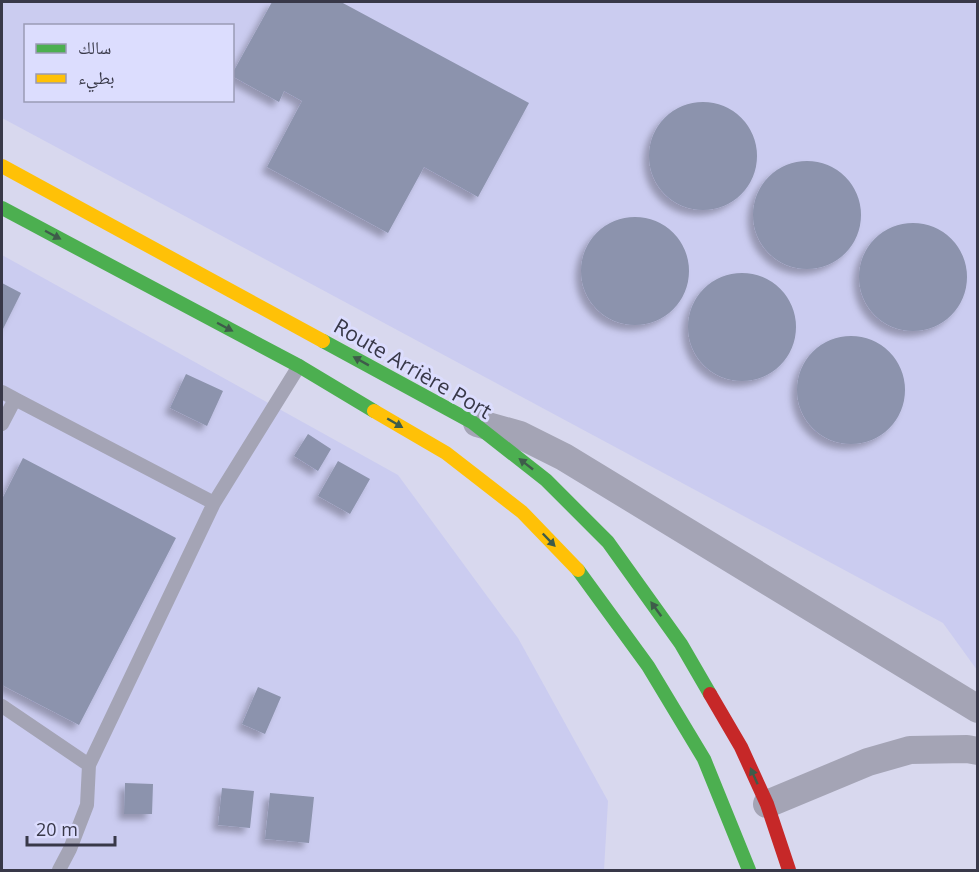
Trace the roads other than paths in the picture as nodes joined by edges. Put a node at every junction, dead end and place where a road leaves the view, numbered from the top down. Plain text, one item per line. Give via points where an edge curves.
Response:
1 (2, 166) edge
2 (2, 207) edge
3 (299, 366) junction
4 (2, 392) edge
5 (15, 399) junction
6 (472, 422) junction
7 (2, 424) edge
8 (214, 503) junction
9 (2, 706) edge
10 (978, 709) edge
11 (978, 751) edge
12 (89, 765) junction
13 (767, 804) junction
14 (59, 870) edge
15 (749, 870) edge
16 (789, 870) edge

6 -> 1 street, Route Arrière Port
2 -> 3 street
3 - 8 lane
3 -> 15 street via 446,453 522,512 578,570 648,666 704,759
4 - 5 lane
5 - 7 lane
5 - 8 lane
6 - 10 street via 520,435 564,457
13 -> 6 street, Route Arrière Port via 741,747 681,644 608,543 546,480
8 - 12 lane
9 - 12 lane
11 - 13 street via 910,750 868,762
12 - 14 lane via 87,805
13 - 16 street, Route Arrière Port

